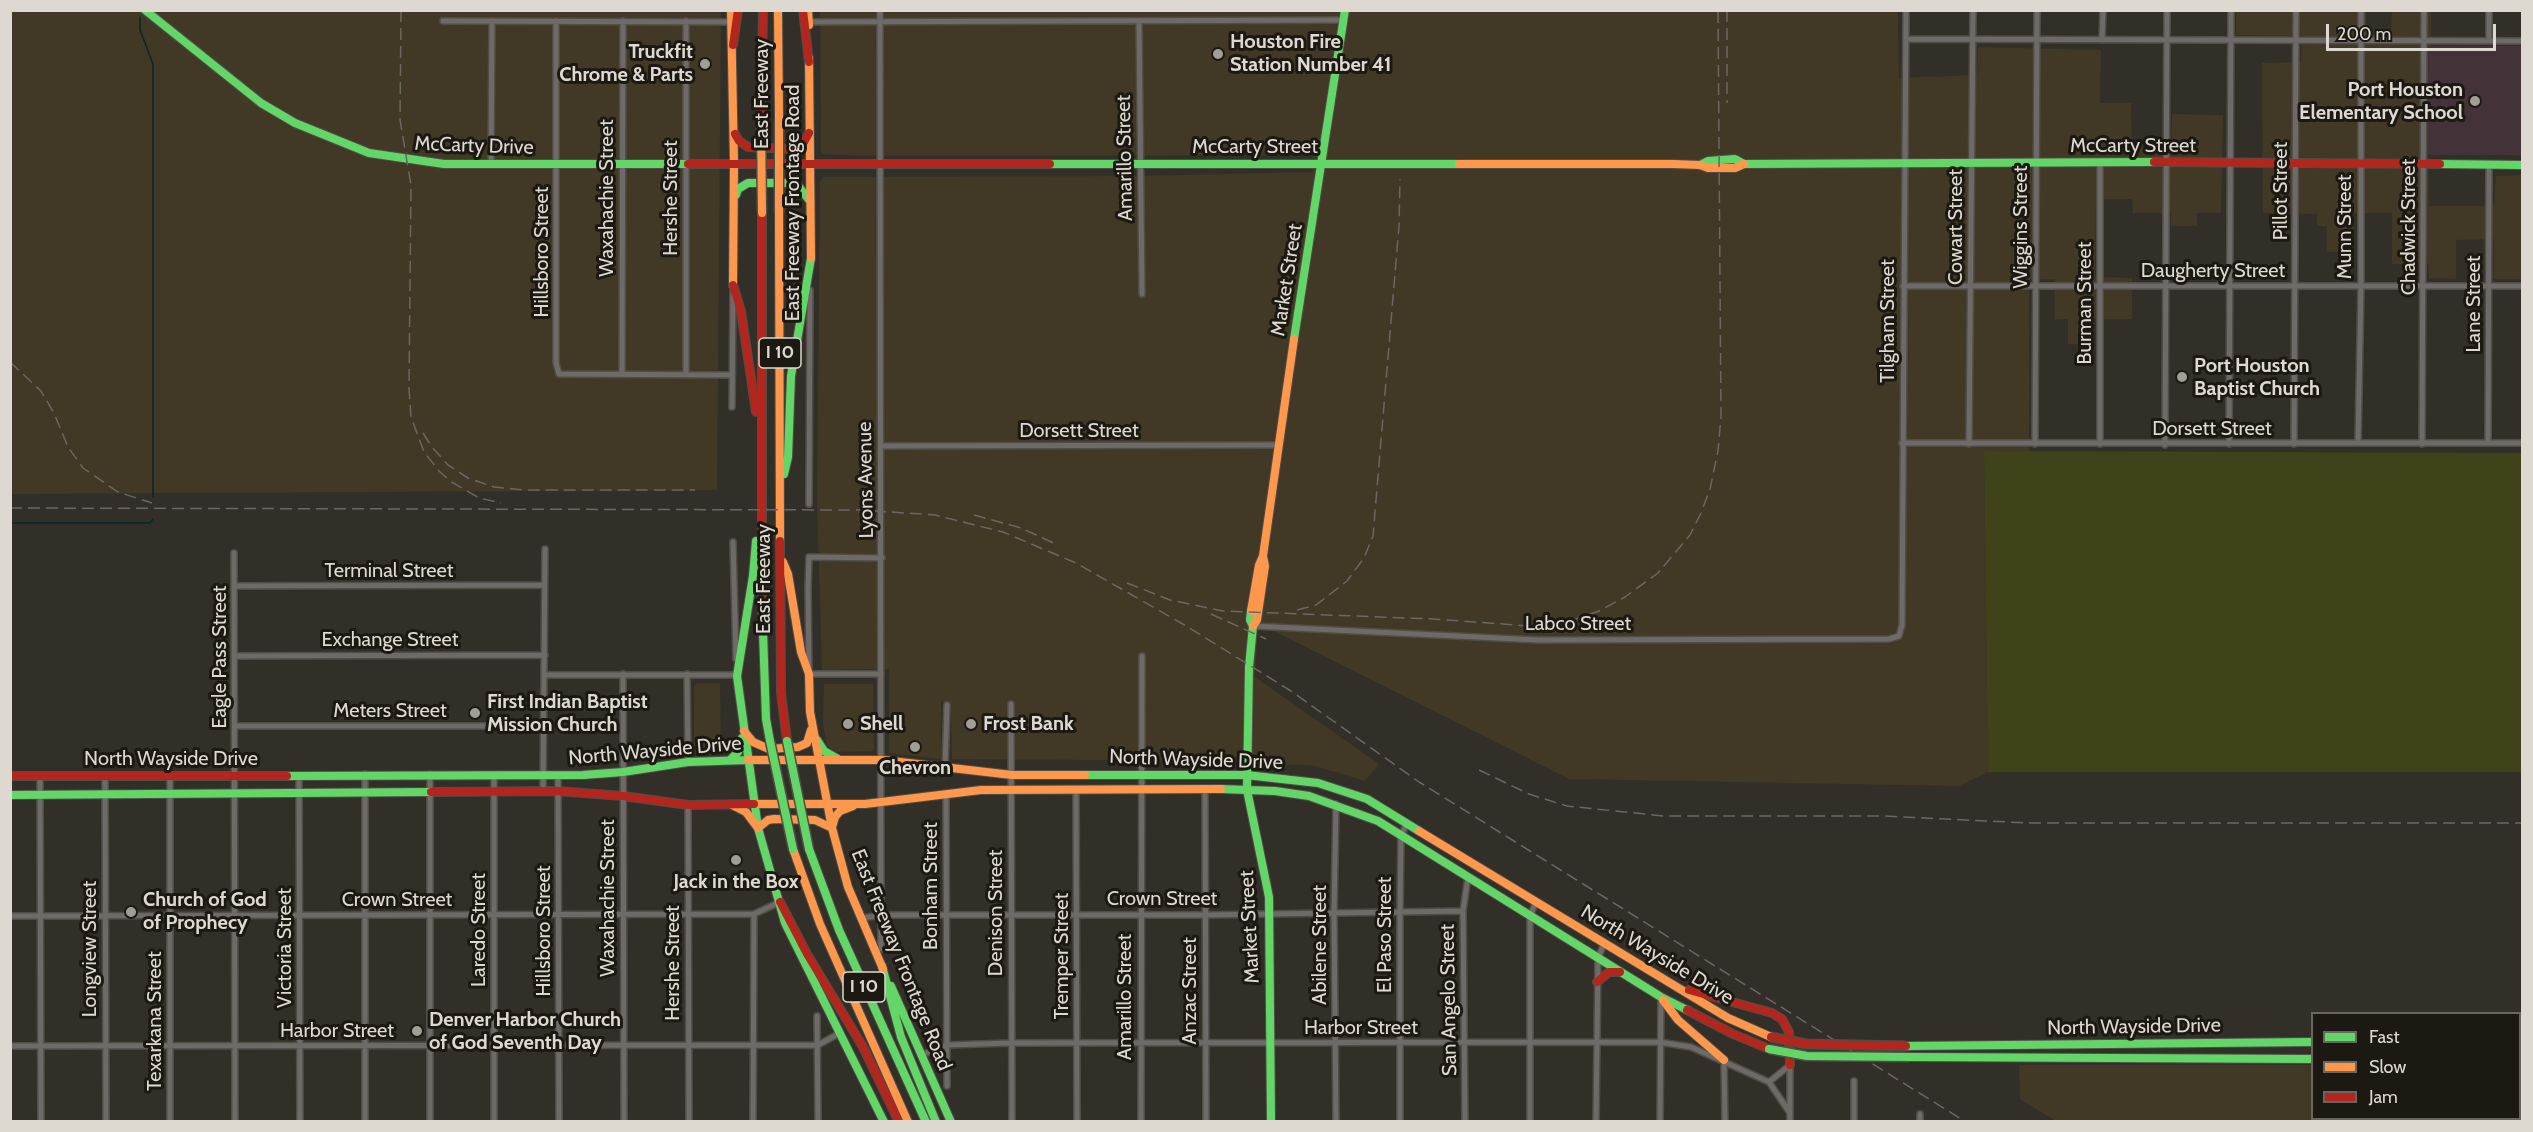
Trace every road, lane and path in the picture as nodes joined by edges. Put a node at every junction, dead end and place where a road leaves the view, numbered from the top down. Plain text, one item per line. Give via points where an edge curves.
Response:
1 (145, 10) edge
2 (731, 10) edge
3 (738, 10) edge
4 (763, 10) edge
5 (778, 10) edge
6 (803, 10) edge
7 (808, 10) edge
8 (880, 10) edge
9 (1345, 10) edge
10 (1906, 10) edge
11 (1972, 10) edge
12 (2037, 10) edge
13 (2103, 10) edge
14 (2167, 10) edge
15 (2231, 10) edge
16 (2296, 10) edge
17 (2361, 10) edge
18 (2424, 10) edge
19 (2489, 10) edge
20 (1343, 20) junction
21 (443, 21) dead end
22 (492, 21) junction
23 (556, 21) junction
24 (623, 21) junction
25 (686, 21) junction
26 (880, 21) junction
27 (1139, 21) junction
28 (730, 22) junction
29 (808, 22) junction
30 (1907, 39) junction
31 (1973, 40) junction
32 (2037, 40) junction
33 (2102, 40) junction
34 (2167, 40) junction
35 (2361, 40) junction
36 (2231, 41) junction
37 (2296, 41) junction
38 (2424, 41) junction
39 (2489, 41) junction
40 (2523, 41) edge
41 (733, 45) junction
42 (809, 62) junction
43 (810, 128) junction
44 (734, 133) junction
45 (1971, 162) junction
46 (2100, 162) junction
47 (1904, 163) junction
48 (2036, 163) junction
49 (2231, 163) junction
50 (686, 164) junction
51 (734, 164) junction
52 (810, 164) junction
53 (879, 164) junction
54 (1139, 164) junction
55 (1322, 164) junction
56 (2165, 164) junction
57 (2296, 164) junction
58 (2360, 164) junction
59 (2423, 164) junction
60 (2489, 164) junction
61 (491, 165) junction
62 (557, 165) junction
63 (623, 165) junction
64 (2523, 165) edge
65 (810, 202) junction
66 (734, 204) junction
67 (811, 258) junction
68 (733, 285) junction
69 (1903, 286) junction
70 (1972, 286) junction
71 (2166, 286) junction
72 (2295, 286) junction
73 (2361, 286) junction
74 (2424, 286) junction
75 (2489, 286) junction
76 (2523, 286) edge
77 (2036, 287) junction
78 (2101, 287) junction
79 (2230, 287) junction
80 (1142, 294) dead end
81 (622, 374) junction
82 (686, 374) junction
83 (731, 375) junction
84 (732, 407) dead end
85 (1902, 443) junction
86 (2358, 443) junction
87 (2488, 443) junction
88 (2523, 443) edge
89 (1969, 444) junction
90 (2035, 444) junction
91 (2100, 444) junction
92 (2229, 444) junction
93 (2294, 444) junction
94 (2422, 444) junction
95 (1278, 445) junction
96 (2165, 445) junction
97 (881, 446) junction
98 (760, 464) junction
99 (761, 482) junction
100 (780, 494) junction
101 (809, 504) dead end
102 (733, 542) dead end
103 (545, 549) dead end
104 (234, 553) dead end
105 (781, 557) junction
106 (882, 558) junction
107 (544, 585) junction
108 (235, 586) junction
109 (1253, 626) junction
110 (1900, 632) joint
111 (545, 655) junction
112 (234, 656) junction
113 (1142, 656) dead end
114 (622, 674) junction
115 (687, 674) junction
116 (809, 674) junction
117 (881, 674) junction
118 (545, 675) junction
119 (737, 676) junction
120 (1011, 704) dead end
121 (947, 705) dead end
122 (235, 726) junction
123 (545, 726) junction
124 (812, 726) junction
125 (743, 730) junction
126 (730, 760) junction
127 (748, 760) junction
128 (817, 760) junction
129 (843, 760) junction
130 (882, 760) junction
131 (688, 762) junction
132 (945, 768) junction
133 (623, 772) junction
134 (365, 774) junction
135 (430, 774) junction
136 (1142, 774) junction
137 (235, 775) junction
138 (299, 775) junction
139 (494, 775) junction
140 (543, 775) junction
141 (1012, 775) junction
142 (1246, 775) junction
143 (10, 776) edge
144 (105, 776) junction
145 (170, 776) junction
146 (558, 776) junction
147 (40, 777) junction
148 (1142, 789) junction
149 (1205, 789) junction
150 (1247, 790) junction
151 (557, 791) junction
152 (1012, 791) junction
153 (1076, 791) junction
154 (543, 792) junction
155 (429, 793) junction
156 (494, 793) junction
157 (946, 793) junction
158 (105, 794) junction
159 (169, 794) junction
160 (234, 794) junction
161 (300, 794) junction
162 (364, 794) junction
163 (10, 795) edge
164 (40, 795) junction
165 (623, 796) junction
166 (882, 803) junction
167 (729, 804) junction
168 (754, 804) junction
169 (865, 804) junction
170 (1336, 804) junction
171 (688, 805) junction
172 (826, 805) junction
173 (1407, 822) junction
174 (758, 828) junction
175 (832, 828) junction
176 (1401, 836) junction
177 (1468, 878) junction
178 (780, 902) junction
179 (1536, 902) junction
180 (1400, 910) junction
181 (1462, 911) junction
182 (1334, 913) junction
183 (429, 914) junction
184 (623, 914) junction
185 (688, 914) junction
186 (754, 914) junction
187 (1076, 914) junction
188 (1269, 914) junction
189 (40, 915) junction
190 (105, 915) junction
191 (235, 915) junction
192 (300, 915) junction
193 (364, 915) junction
194 (494, 915) junction
195 (559, 915) junction
196 (882, 915) junction
197 (946, 915) junction
198 (1011, 915) junction
199 (1140, 915) junction
200 (1205, 915) junction
201 (10, 916) edge
202 (170, 916) junction
203 (1530, 916) junction
204 (862, 918) junction
205 (1604, 944) junction
206 (882, 949) dead end
207 (1598, 958) junction
208 (882, 966) junction
209 (1622, 972) junction
210 (1598, 982) junction
211 (1676, 986) junction
212 (1661, 997) junction
213 (817, 1016) dead end
214 (840, 1033) junction
215 (1335, 1042) junction
216 (1465, 1042) junction
217 (1659, 1042) junction
218 (2311, 1042) edge
219 (1011, 1043) junction
220 (1077, 1043) junction
221 (1140, 1043) junction
222 (1270, 1043) junction
223 (1400, 1043) junction
224 (1596, 1043) junction
225 (1205, 1044) junction
226 (1530, 1044) junction
227 (624, 1045) junction
228 (688, 1045) junction
229 (753, 1045) junction
230 (818, 1045) junction
231 (947, 1045) junction
232 (10, 1046) edge
233 (41, 1046) junction
234 (105, 1046) junction
235 (236, 1046) junction
236 (300, 1046) junction
237 (364, 1046) junction
238 (429, 1046) junction
239 (494, 1046) junction
240 (559, 1046) junction
241 (170, 1047) junction
242 (921, 1055) junction
243 (2311, 1059) edge
244 (1724, 1060) junction
245 (1790, 1065) junction
246 (1854, 1081) dead end
247 (1769, 1082) junction
248 (947, 1086) dead end
249 (1790, 1113) junction
250 (1920, 1114) dead end
251 (41, 1122) edge
252 (106, 1122) edge
253 (170, 1122) edge
254 (235, 1122) edge
255 (300, 1122) edge
256 (365, 1122) edge
257 (430, 1122) edge
258 (494, 1122) edge
259 (559, 1122) edge
260 (624, 1122) edge
261 (689, 1122) edge
262 (753, 1122) edge
263 (818, 1122) edge
264 (884, 1122) edge
265 (899, 1122) edge
266 (908, 1122) edge
267 (926, 1122) edge
268 (936, 1122) edge
269 (951, 1122) edge
270 (1012, 1122) edge
271 (1077, 1122) edge
272 (1141, 1122) edge
273 (1206, 1122) edge
274 (1271, 1122) edge
275 (1336, 1122) edge
276 (1401, 1122) edge
277 (1466, 1122) edge
278 (1530, 1122) edge
279 (1596, 1122) edge
280 (1660, 1122) edge
281 (1725, 1122) edge
282 (1790, 1122) edge
283 (1854, 1122) edge
284 (1920, 1122) edge

1 - 61 main road, McCarty Drive via 261,103 321,135 369,153 408,160
2 - 28 main road
3 - 41 main road
4 - 98 main road, East Freeway / I 10, bridge
5 - 100 main road, East Freeway / I 10, bridge
6 - 42 main road
7 - 29 main road, East Freeway Frontage Road
8 - 26 street, Lyons Avenue
9 - 20 main road, Market Street
10 - 30 street, Tilgham Street
11 - 31 street, Cowart Street
12 - 32 street, Wiggins Street
13 - 33 street
14 - 34 street
15 - 36 street
16 - 37 street, Pillot Street
17 - 35 street, Munn Street
18 - 38 street, Chadwick Street
19 - 39 street
20 - 27 street
20 - 55 main road, Market Street
21 - 22 street
22 - 23 street
22 - 61 street
23 - 24 street
23 - 62 street, Hillsboro Street
24 - 25 street
24 - 63 street, Waxahachie Street
25 - 28 street
25 - 50 street, Hershe Street
26 - 27 street
26 - 29 street
26 - 53 street, Lyons Avenue
27 - 54 street, Amarillo Street
28 - 41 main road
29 - 42 main road, East Freeway Frontage Road
30 - 31 street
30 - 47 street, Tilgham Street
31 - 32 street
31 - 45 street, Cowart Street
32 - 33 street
32 - 48 street, Wiggins Street
33 - 34 street
34 - 36 street
34 - 56 street
35 - 37 street
35 - 38 street
35 - 58 street, Munn Street
36 - 37 street
36 - 49 street
37 - 57 street, Pillot Street
38 - 39 street
38 - 59 street, Chadwick Street
39 - 40 street
41 - 44 main road
42 - 43 main road, East Freeway Frontage Road
43 - 44 main road via 804,142 790,149 748,147
43 - 52 main road, East Freeway Frontage Road
44 - 51 main road
45 - 47 main road, McCarty Street
45 - 48 main road, McCarty Street
45 - 70 street, Cowart Street
46 - 48 main road, McCarty Street
46 - 56 main road, McCarty Street
46 - 78 street, Burman Street
47 - 55 main road, McCarty Street via 1744,164 1735,159 1708,160 1700,165
47 - 69 street, Tilgham Street
48 - 77 street, Wiggins Street
49 - 56 main road, McCarty Street
49 - 57 main road, McCarty Street
49 - 79 street
50 - 51 main road, McCarty Drive
50 - 63 main road, McCarty Drive
50 - 82 street, Hershe Street
51 - 52 main road, McCarty Drive
51 - 66 main road
52 - 53 main road, McCarty Street
52 - 65 main road, East Freeway Frontage Road
53 - 54 main road, McCarty Street
53 - 97 street, Lyons Avenue
54 - 55 main road, McCarty Street
54 - 80 street, Amarillo Street
55 - 95 main road, Market Street
56 - 71 street
57 - 58 main road, McCarty Street
57 - 72 street, Pillot Street
58 - 59 main road, McCarty Street
58 - 73 street, Munn Street
59 - 60 main road, McCarty Street
59 - 74 street, Chadwick Street
60 - 64 main road, McCarty Street
60 - 75 street, Lane Street
61 - 62 main road, McCarty Drive
62 - 63 main road, McCarty Drive
62 - 81 street, Hillsboro Street via 559,374
63 - 81 street, Waxahachie Street
65 - 66 main road via 799,187 790,183 748,183 738,189
65 - 67 main road, East Freeway Frontage Road
66 - 68 main road
67 - 100 main road via 790,387 788,457
67 - 101 street, East Freeway Frontage Road
68 - 83 street
68 - 98 main road via 749,359
69 - 70 street, Daugherty Street
69 - 85 street, Tilgham Street
70 - 77 street, Daugherty Street
70 - 89 street, Cowart Street
71 - 78 street, Daugherty Street
71 - 79 street, Daugherty Street
71 - 96 street
72 - 73 street, Daugherty Street
72 - 79 street, Daugherty Street
72 - 93 street, Pillot Street
73 - 74 street, Daugherty Street
73 - 86 street, Munn Street
74 - 75 street, Daugherty Street
74 - 94 street, Chadwick Street
75 - 76 street, Daugherty Street
75 - 87 street, Lane Street
77 - 78 street, Daugherty Street
77 - 90 street, Wiggins Street
78 - 91 street, Burman Street
79 - 92 street
81 - 82 street
82 - 83 street
83 - 84 street
85 - 89 street, Dorsett Street
85 - 110 street, Tilgham Street
86 - 93 street, Dorsett Street
86 - 94 street, Dorsett Street
87 - 88 street, Dorsett Street
87 - 94 street, Dorsett Street
89 - 90 street, Dorsett Street
90 - 91 street, Dorsett Street
91 - 96 street, Dorsett Street
92 - 93 street, Dorsett Street
92 - 96 street, Dorsett Street
95 - 97 street, Dorsett Street
95 - 109 main road, Market Street via 1263,556 1265,566
97 - 106 street, Lyons Avenue
98 - 99 main road, East Freeway / I 10
99 - 119 main road via 753,576
99 - 266 main road, East Freeway / I 10, bridge via 766,719 793,849 820,924
100 - 105 main road, East Freeway / I 10
102 - 119 street
103 - 107 street
104 - 108 street, Eagle Pass Street
105 - 116 main road
105 - 267 main road, East Freeway / I 10, bridge via 781,693 809,849 839,930
106 - 116 street, East Freeway Frontage Road via 809,557
106 - 117 street, Lyons Avenue
107 - 108 street, Terminal Street
107 - 111 street
108 - 112 street, Eagle Pass Street
109 - 110 street, Labco Street via 1538,640 1889,639
109 - 142 main road, Market Street
111 - 112 street, Exchange Street
111 - 118 street
112 - 122 street, Eagle Pass Street
113 - 136 street, Amarillo Street
114 - 115 street
114 - 118 street
114 - 133 street, Waxahachie Street
115 - 119 street
115 - 131 street
116 - 117 street
116 - 124 main road, East Freeway Frontage Road
117 - 130 street, Lyons Avenue
118 - 123 street
119 - 125 main road
120 - 141 street, Denison Street
121 - 132 street
122 - 123 street, Meters Street
122 - 137 street, Eagle Pass Street
123 - 140 street
124 - 125 main road via 807,743 798,747 760,746
124 - 128 main road, East Freeway Frontage Road
124 - 129 main road via 824,751
125 - 126 main road via 738,752
125 - 127 main road
126 - 127 main road, North Wayside Drive
126 - 131 main road, North Wayside Drive
127 - 128 main road, North Wayside Drive
127 - 168 main road
128 - 129 main road, North Wayside Drive
128 - 172 main road, East Freeway Frontage Road
129 - 130 main road, North Wayside Drive
130 - 132 main road, North Wayside Drive
130 - 166 street, Lyons Avenue
131 - 133 main road, North Wayside Drive
132 - 141 main road, North Wayside Drive
133 - 146 main road, North Wayside Drive
133 - 165 street, Waxahachie Street
134 - 135 main road, North Wayside Drive
134 - 138 main road, North Wayside Drive
134 - 162 street
135 - 139 main road, North Wayside Drive
135 - 155 street
136 - 141 main road, North Wayside Drive
136 - 142 main road, North Wayside Drive
136 - 148 street, Amarillo Street
137 - 138 main road, North Wayside Drive
137 - 145 main road, North Wayside Drive
137 - 160 street, Eagle Pass Street
138 - 161 street, Victoria Street
139 - 140 main road, North Wayside Drive
139 - 156 street, Laredo Street
140 - 146 main road, North Wayside Drive
140 - 154 street
141 - 152 street, Denison Street
142 - 150 main road, Market Street
142 - 173 main road, North Wayside Drive via 1340,789
143 - 147 main road, North Wayside Drive
144 - 145 main road, North Wayside Drive
144 - 147 main road, North Wayside Drive
144 - 158 street, Longview Street
145 - 159 street, Texarkana Street
146 - 151 street, Hillsboro Street
147 - 164 street
148 - 149 main road, North Wayside Drive
148 - 153 main road, North Wayside Drive
148 - 199 street, Amarillo Street
149 - 150 main road, North Wayside Drive
149 - 200 street, Anzac Street
150 - 170 main road, North Wayside Drive via 1309,796
150 - 188 main road, Market Street via 1267,879
151 - 154 main road, North Wayside Drive
151 - 165 main road, North Wayside Drive
151 - 195 street, Hillsboro Street
152 - 153 main road, North Wayside Drive
152 - 157 main road, North Wayside Drive
152 - 198 street, Denison Street
153 - 187 street, Tremper Street
154 - 156 main road, North Wayside Drive
155 - 156 main road, North Wayside Drive
155 - 162 main road, North Wayside Drive
155 - 183 street
156 - 194 street, Laredo Street
157 - 166 main road, North Wayside Drive
157 - 197 street, Bonham Street
158 - 159 main road, North Wayside Drive
158 - 164 main road, North Wayside Drive
158 - 190 street, Longview Street
159 - 160 main road, North Wayside Drive
159 - 202 street, Texarkana Street
160 - 161 main road, North Wayside Drive
160 - 191 street, Eagle Pass Street
161 - 162 main road, North Wayside Drive
161 - 192 street, Victoria Street
162 - 193 street
163 - 164 main road, North Wayside Drive
164 - 189 street
165 - 171 main road, North Wayside Drive
165 - 184 street, Waxahachie Street
166 - 169 main road, North Wayside Drive
166 - 196 street, Lyons Avenue
167 - 168 main road, North Wayside Drive
167 - 171 main road, North Wayside Drive
167 - 174 main road via 746,812
168 - 172 main road, North Wayside Drive
168 - 174 main road
169 - 172 main road, North Wayside Drive
169 - 175 main road via 840,811
170 - 176 main road, North Wayside Drive via 1378,821
170 - 182 street, Abilene Street
171 - 185 street, Hershe Street
172 - 175 main road, East Freeway Frontage Road
173 - 176 street, El Paso Street
173 - 179 main road, North Wayside Drive
174 - 175 main road via 774,819 815,820
174 - 178 main road
175 - 204 main road, East Freeway Frontage Road via 847,884
176 - 177 main road, North Wayside Drive
176 - 180 street, El Paso Street
177 - 181 street, San Angelo Street
177 - 203 main road, North Wayside Drive
178 - 186 street, Crown Street
178 - 214 main road via 794,945
178 - 265 main road via 863,1047
179 - 203 street
179 - 205 main road, North Wayside Drive
180 - 181 street, Crown Street
180 - 182 street, Crown Street
180 - 223 street, El Paso Street
181 - 216 street, San Angelo Street
182 - 188 street, Crown Street
182 - 215 street, Abilene Street
183 - 193 street, Crown Street
183 - 194 street, Crown Street
183 - 238 street
184 - 185 street, Crown Street
184 - 195 street, Crown Street
184 - 227 street, Waxahachie Street
185 - 186 street, Crown Street
185 - 228 street, Hershe Street
186 - 229 street
187 - 198 street, Crown Street
187 - 199 street, Crown Street
187 - 220 street, Tremper Street
188 - 200 street, Crown Street
188 - 222 main road, Market Street
189 - 190 street, Crown Street
189 - 201 street, Crown Street
189 - 233 street
190 - 202 street, Crown Street
190 - 234 street, Longview Street
191 - 192 street, Crown Street
191 - 202 street, Crown Street
191 - 235 street, Eagle Pass Street
192 - 193 street, Crown Street
192 - 236 street, Victoria Street
193 - 237 street
194 - 195 street, Crown Street
194 - 239 street, Laredo Street
195 - 240 street, Hillsboro Street
196 - 197 street, Crown Street
196 - 204 street, Crown Street
196 - 206 street, Lyons Avenue
197 - 198 street, Crown Street
197 - 231 street, Bonham Street
198 - 219 street, Denison Street
199 - 200 street, Crown Street
199 - 221 street, Amarillo Street
200 - 225 street, Anzac Street
202 - 241 street, Texarkana Street
203 - 207 main road, North Wayside Drive
203 - 226 street
204 - 208 main road, East Freeway Frontage Road
205 - 207 street
205 - 211 main road, North Wayside Drive
207 - 209 main road, North Wayside Drive
207 - 210 street
208 - 242 main road, East Freeway Frontage Road
208 - 268 main road via 901,1037
209 - 210 main road via 1609,972
209 - 212 main road, North Wayside Drive
210 - 224 street
211 - 218 main road, North Wayside Drive, bridge via 1728,1018 1771,1037 1828,1046
211 - 245 main road via 1782,1019 1789,1032
212 - 217 street
212 - 243 main road, North Wayside Drive, bridge via 1732,1035 1770,1049 1807,1056
212 - 244 main road via 1678,1020
213 - 230 street
214 - 230 street, Harbor Street
214 - 264 main road
215 - 222 street, Harbor Street
215 - 223 street, Harbor Street
215 - 275 street, Abilene Street
216 - 223 street, Harbor Street
216 - 226 street, Harbor Street
216 - 277 street, San Angelo Street
217 - 224 street, Harbor Street
217 - 244 street, Harbor Street via 1691,1047
217 - 280 street
219 - 220 street, Harbor Street
219 - 231 street, Harbor Street
219 - 270 street, Denison Street
220 - 221 street, Harbor Street
220 - 271 street, Tremper Street
221 - 225 street, Harbor Street
221 - 272 street, Amarillo Street
222 - 225 street, Harbor Street
222 - 274 main road, Market Street
223 - 276 street, El Paso Street
224 - 226 street, Harbor Street
224 - 279 street
225 - 273 street, Anzac Street
226 - 278 street
227 - 228 street, Harbor Street
227 - 240 street, Harbor Street
227 - 260 street, Waxahachie Street
228 - 229 street, Harbor Street
228 - 261 street, Hershe Street
229 - 230 street, Harbor Street
229 - 262 street
230 - 263 street
231 - 242 street, Harbor Street
231 - 248 street, Bonham Street
232 - 233 street, Harbor Street
233 - 234 street, Harbor Street
233 - 251 street
234 - 241 street, Harbor Street
234 - 252 street, Longview Street
235 - 236 street, Harbor Street
235 - 241 street, Harbor Street
235 - 254 street, Eagle Pass Street
236 - 237 street, Harbor Street
236 - 255 street, Victoria Street
237 - 238 street, Harbor Street
237 - 256 street
238 - 239 street, Harbor Street
238 - 257 street
239 - 240 street, Harbor Street
239 - 258 street, Laredo Street
240 - 259 street, Hillsboro Street
241 - 253 street, Texarkana Street
242 - 269 main road, East Freeway Frontage Road
244 - 247 street, Harbor Street
244 - 281 street
245 - 247 street
245 - 249 street
246 - 283 street
247 - 249 street
249 - 282 street
250 - 284 street

